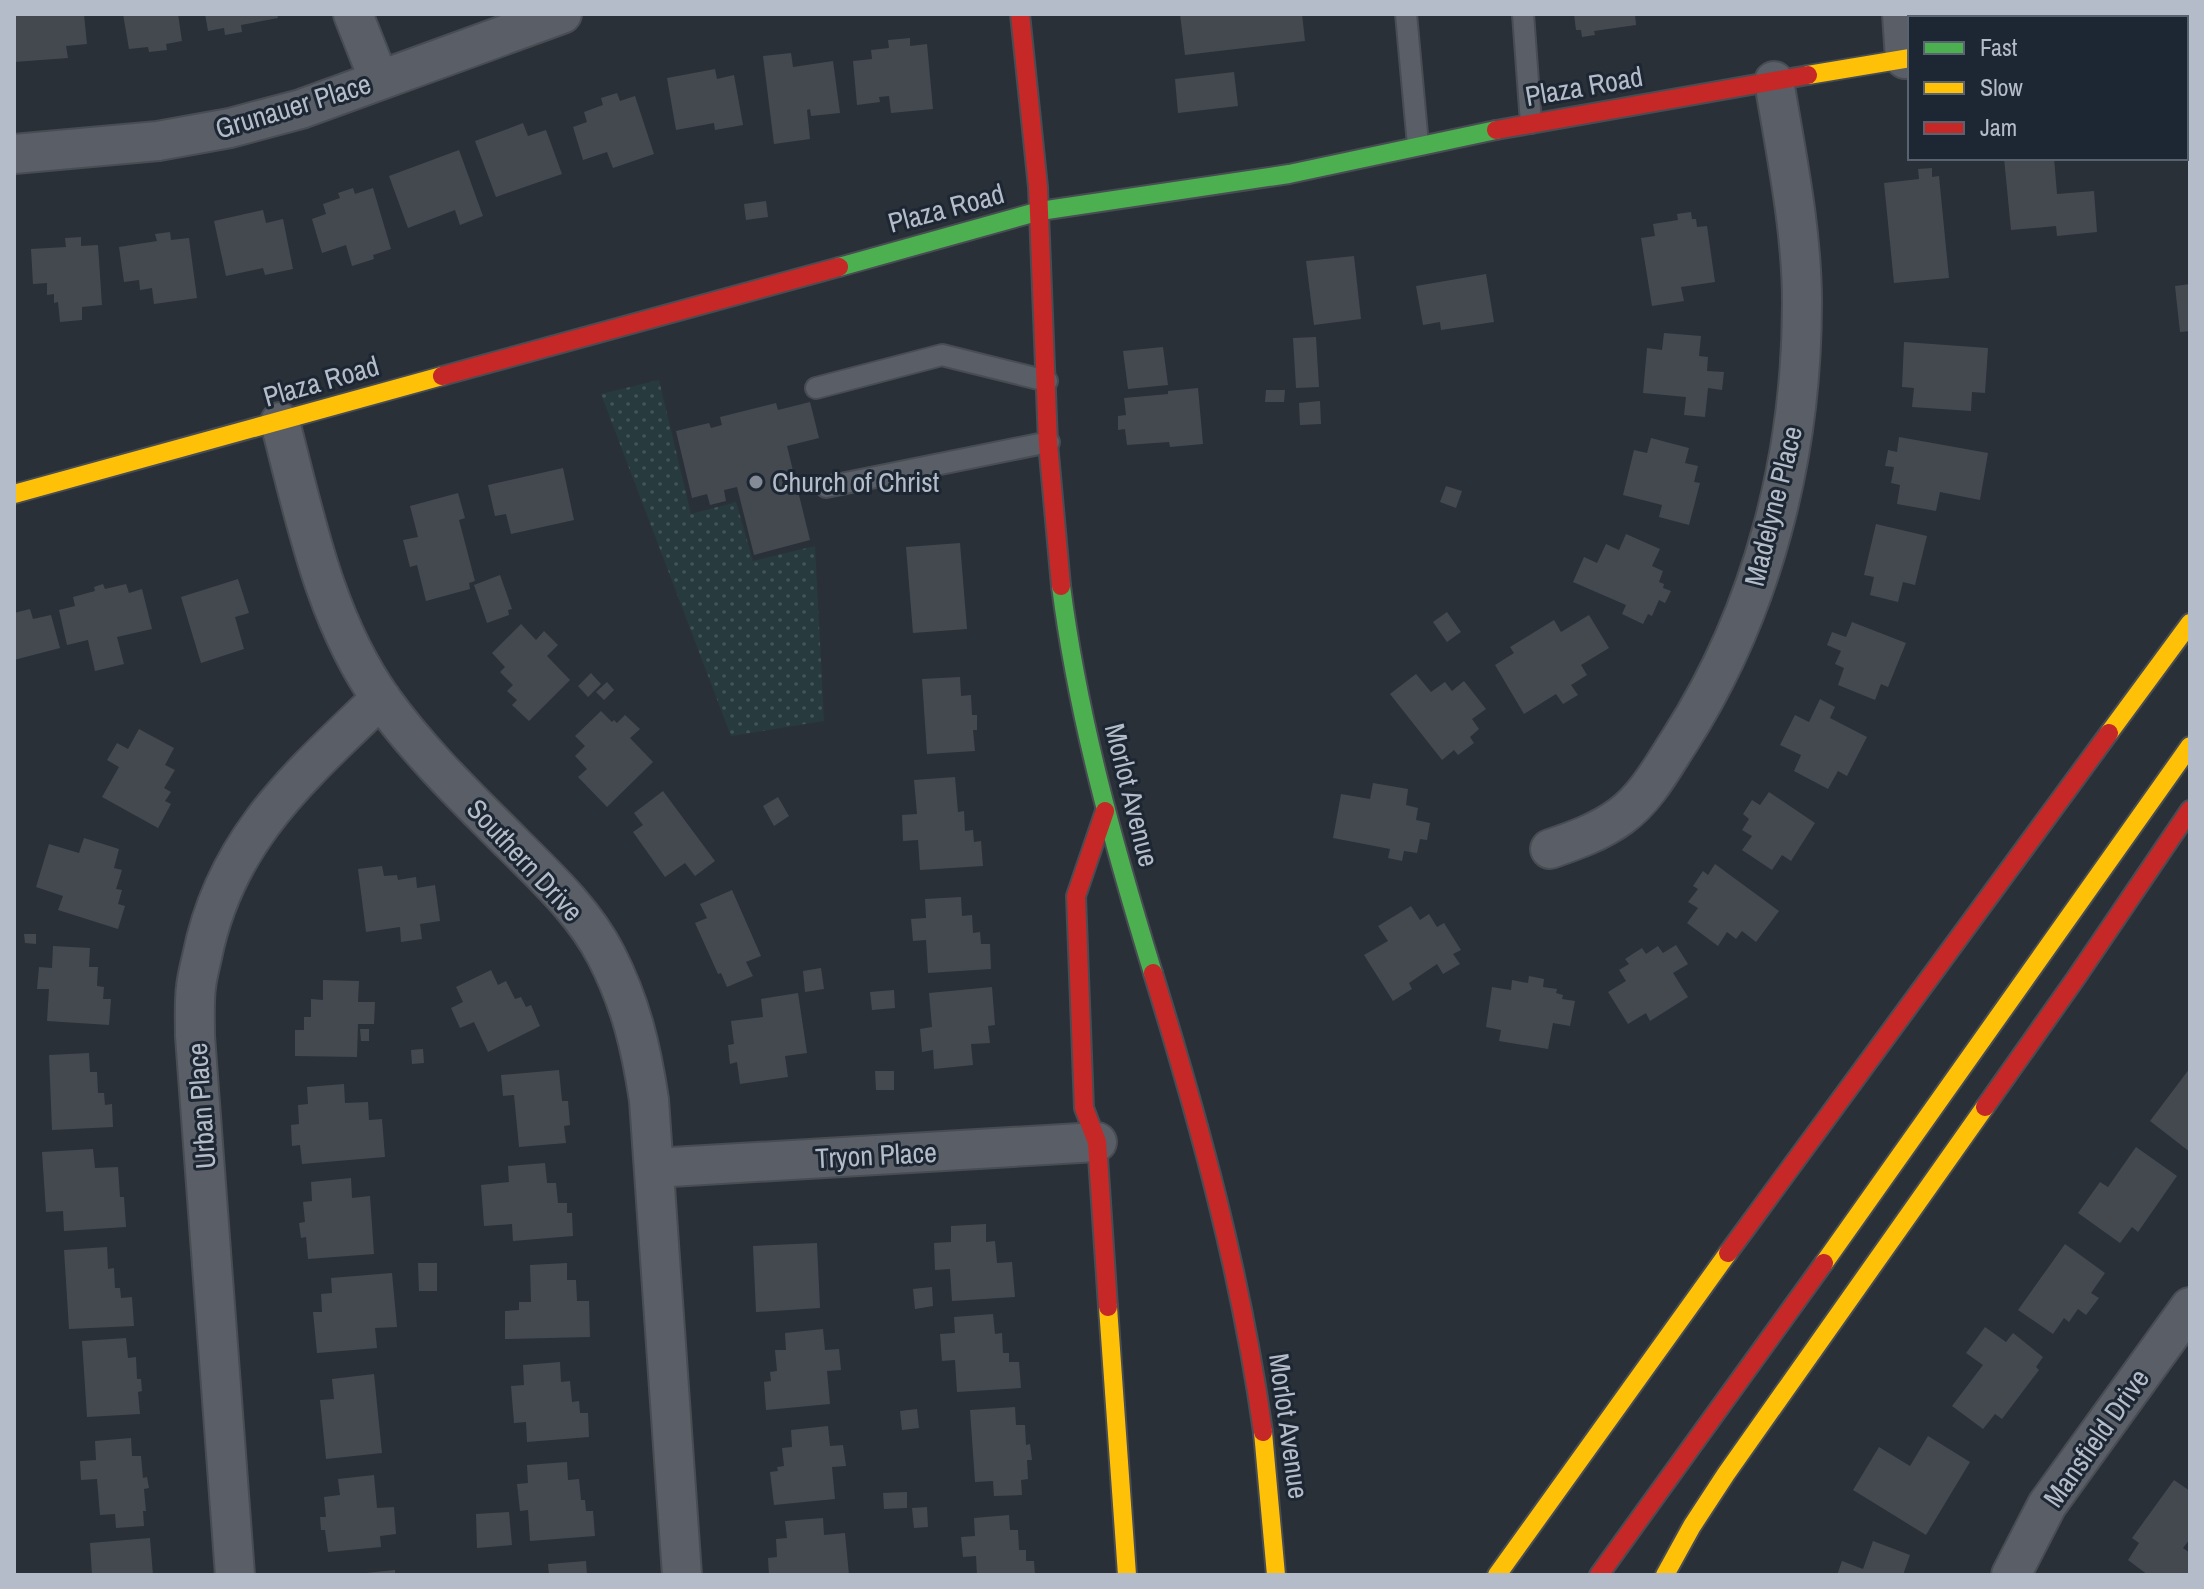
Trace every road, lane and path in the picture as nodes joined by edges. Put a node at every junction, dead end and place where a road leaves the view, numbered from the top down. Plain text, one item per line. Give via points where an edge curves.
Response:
1 (353, 14) edge
2 (562, 14) edge
3 (1020, 14) edge
4 (1406, 14) edge
5 (1523, 14) edge
6 (1902, 14) edge
7 (1907, 58) edge
8 (379, 80) junction
9 (1774, 81) junction
10 (1531, 123) junction
11 (1418, 145) junction
12 (14, 154) edge
13 (1040, 211) junction
14 (1047, 381) junction
15 (816, 388) dead end
16 (280, 422) junction
17 (1049, 442) junction
18 (826, 487) dead end
19 (14, 494) edge
20 (2190, 623) edge
21 (381, 698) junction
22 (2190, 746) edge
23 (2190, 810) edge
24 (1105, 811) junction
25 (1550, 849) dead end
26 (1097, 1142) junction
27 (654, 1168) junction
28 (2190, 1307) edge
29 (235, 1575) edge
30 (682, 1575) edge
31 (1127, 1575) edge
32 (1276, 1575) edge
33 (1497, 1575) edge
34 (1599, 1575) edge
35 (1665, 1575) edge
36 (2011, 1575) edge

1 - 8 street
2 - 8 street, Grunauer Place
3 - 13 main road, Morlot Avenue
4 - 11 lane
5 - 10 lane
6 - 7 street
7 - 9 main road, Plaza Road
8 - 12 street, Grunauer Place via 230,128 158,141
9 - 10 main road, Plaza Road
9 - 25 street, Madelyne Place via 1798,225 1802,301 1800,380 1774,524 1725,659 1652,784 1612,822 1590,836
10 - 11 main road, Plaza Road
11 - 13 main road, Plaza Road via 1289,174
13 - 14 main road, Morlot Avenue
13 - 16 main road, Plaza Road
14 - 15 lane via 942,355
14 - 17 main road, Morlot Avenue
16 - 19 main road, Plaza Road
16 - 21 street, Southern Drive via 325,589 348,643
17 - 18 lane
17 - 24 main road, Morlot Avenue via 1067,636
20 - 33 main road
21 - 27 street, Southern Drive via 415,744 575,908 605,953 628,1002 642,1053
21 - 29 street, Urban Place via 300,777 250,839 224,883 206,933 196,985 195,1036
22 - 34 main road
23 - 35 main road via 1726,1474
24 - 26 main road via 1076,896 1084,1108
24 - 32 main road, Morlot Avenue via 1194,1110 1239,1286 1263,1425
26 - 27 street, Tryon Place
26 - 31 main road
27 - 30 street, Southern Drive
28 - 36 street, Mansfield Drive via 2047,1505

